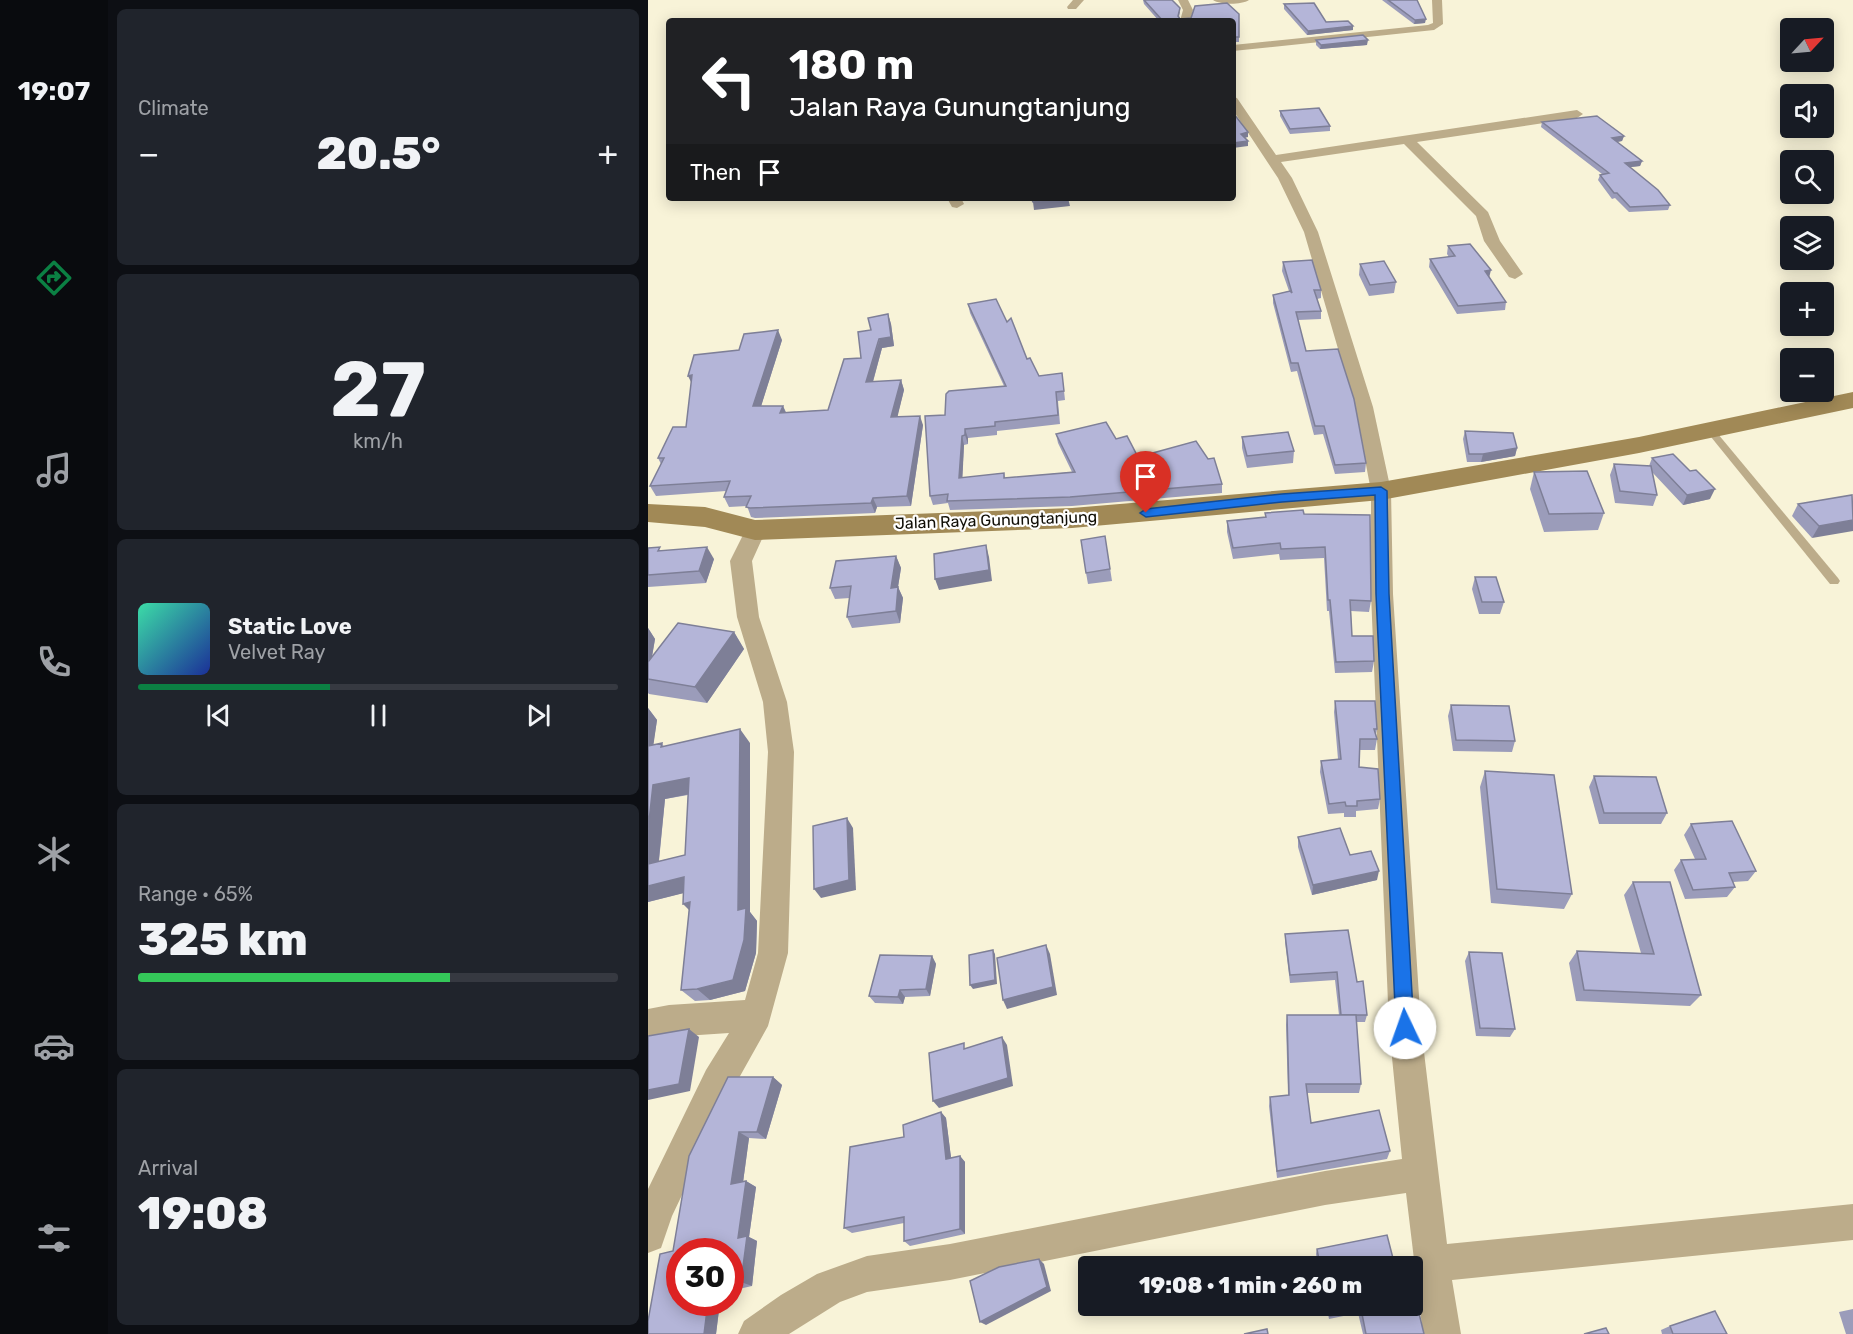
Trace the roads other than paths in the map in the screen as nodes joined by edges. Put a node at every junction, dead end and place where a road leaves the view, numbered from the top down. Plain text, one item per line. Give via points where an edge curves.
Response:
1 (1183, 0) edge
2 (1218, 0) edge
3 (1244, 0) edge
4 (1437, 0) edge
5 (1186, 18) edge
6 (1236, 48) edge
7 (1236, 104) edge
8 (1577, 114) dead end
9 (1408, 140) junction
10 (1273, 159) junction
11 (1515, 274) dead end
12 (1853, 400) edge
13 (1710, 430) junction
14 (1381, 491) junction
15 (648, 513) edge
16 (755, 530) junction
17 (1834, 581) dead end
18 (757, 1015) junction
19 (648, 1025) edge
20 (1420, 1173) junction
21 (1853, 1222) edge
22 (648, 1235) edge
23 (1431, 1264) junction
24 (757, 1334) edge
25 (1442, 1334) edge

1 - 5 street via 1188,10
2 - 3 street
4 - 6 street via 1438,24 1430,28
7 - 10 street
8 - 9 street
9 - 10 street
9 - 11 street via 1484,215 1492,241
10 - 14 street via 1311,232 1364,407
12 - 13 main road, Jalan Raya Gunungtanjung
13 - 14 main road, Jalan Raya Gunungtanjung
13 - 17 lane
14 - 16 main road, Jalan Raya Gunungtanjung via 1072,518
14 - 20 street via 1382,594 1405,1028
15 - 16 main road, Jalan Raya Gunungtanjung via 705,517
16 - 18 street via 741,561 748,617 775,702 781,752 773,953
18 - 19 street
18 - 22 street via 718,1083
20 - 23 street
20 - 24 street via 1325,1188 950,1263 867,1274 830,1287
21 - 23 street
23 - 25 street

